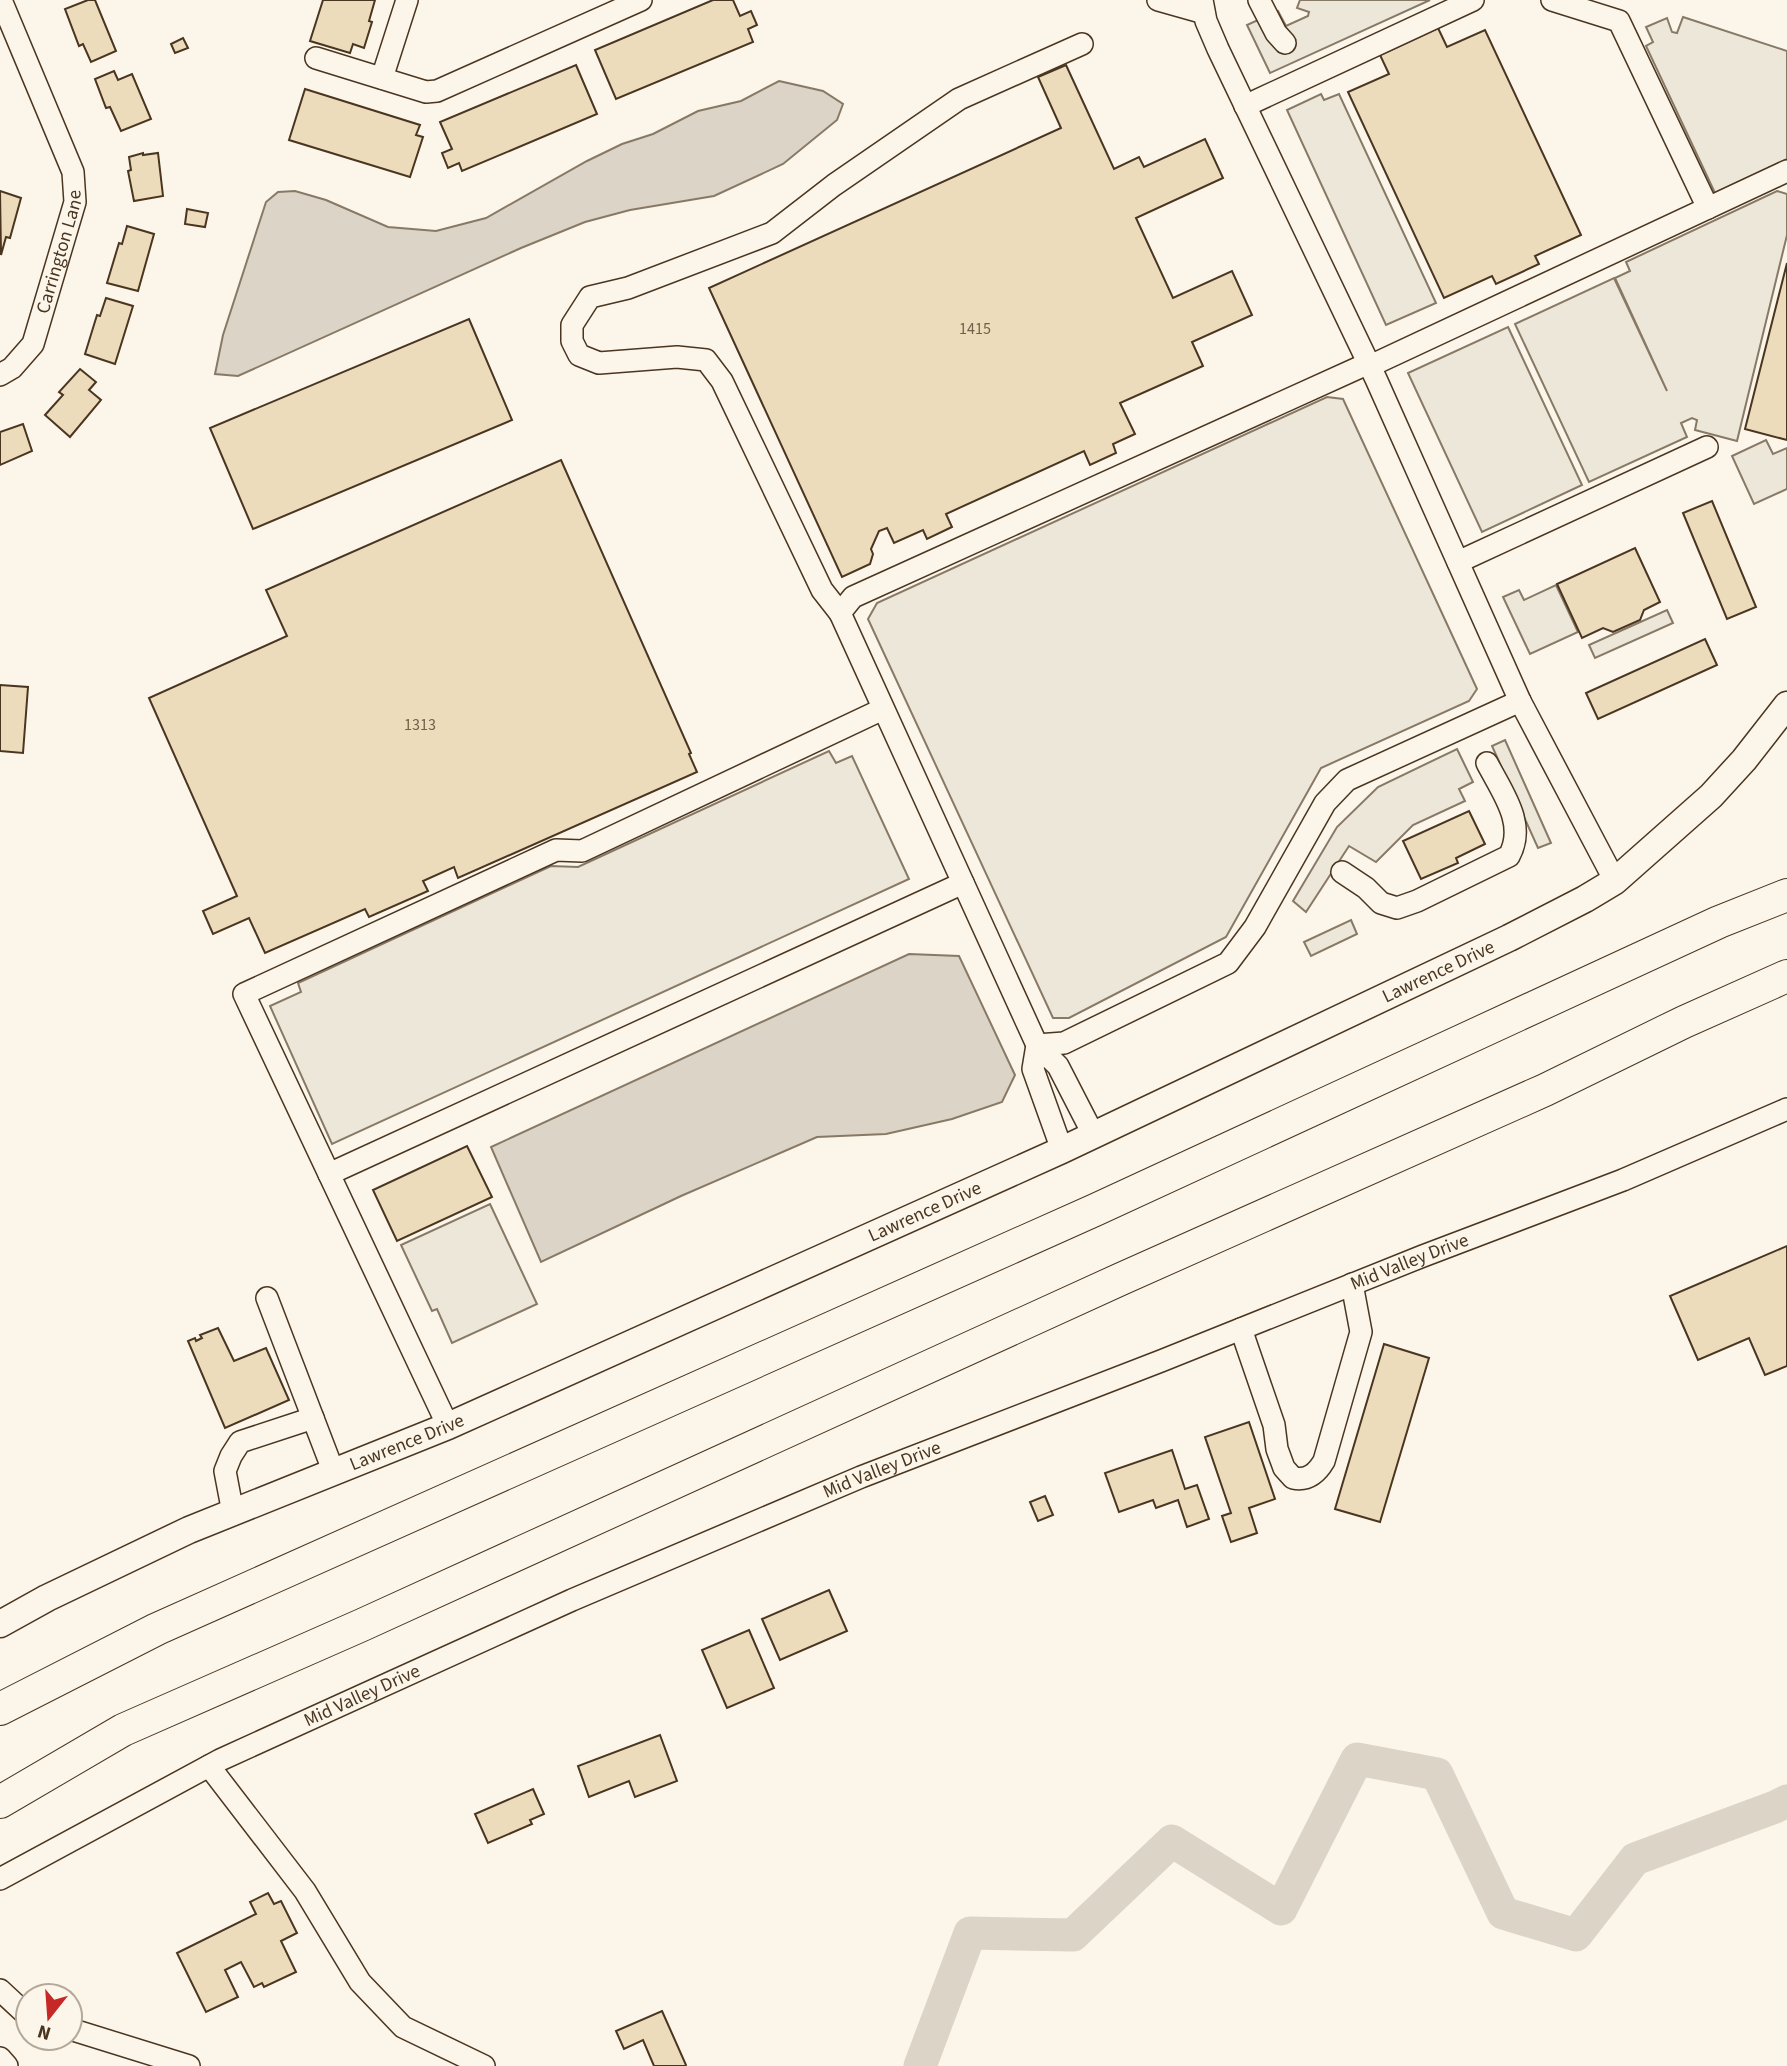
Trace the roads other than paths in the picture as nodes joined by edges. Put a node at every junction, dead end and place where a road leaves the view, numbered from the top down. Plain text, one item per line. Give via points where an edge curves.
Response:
1 (1, 0) edge
2 (407, 0) edge
3 (641, 0) edge
4 (1259, 0) edge
5 (1473, 0) edge
6 (1552, 0) edge
7 (1163, 1) edge
8 (1203, 7) edge
9 (1285, 43) dead end
10 (1082, 44) dead end
11 (316, 58) dead end
12 (382, 78) junction
13 (1245, 106) junction
14 (1787, 171) edge
15 (1708, 208) junction
16 (1370, 365) junction
17 (0, 375) edge
18 (1707, 447) dead end
19 (1458, 562) junction
20 (840, 613) junction
21 (1520, 701) junction
22 (1787, 705) edge
23 (883, 709) junction
24 (1487, 763) dead end
25 (1342, 872) dead end
26 (1615, 881) junction
27 (963, 883) junction
28 (1787, 889) edge
29 (1787, 895) edge
30 (1719, 922) junction
31 (1787, 976) edge
32 (1787, 985) edge
33 (1684, 1022) junction
34 (1037, 1045) junction
35 (1787, 1109) edge
36 (1093, 1135) junction
37 (1062, 1150) junction
38 (329, 1174) junction
39 (1352, 1284) junction
40 (267, 1297) dead end
41 (1241, 1329) junction
42 (313, 1418) junction
43 (448, 1426) junction
44 (334, 1473) junction
45 (233, 1513) junction
46 (0, 1624) edge
47 (0, 1709) edge
48 (209, 1766) junction
49 (0, 1802) edge
50 (0, 1879) edge
51 (84, 2034) edge
52 (0, 2058) edge
53 (160, 2062) edge
54 (6, 2066) edge
55 (189, 2066) edge
56 (484, 2066) edge

1 - 17 street, Carrington Lane via 73,172 75,202 33,344
2 - 12 street
3 - 12 street via 437,91 426,92
4 - 9 street
5 - 13 street
6 - 15 street via 1619,21
7 - 8 street
8 - 13 street
10 - 20 street via 959,99 772,233 628,288 590,297 572,325 572,341 579,355 599,363 677,357 706,360 722,381 822,590
11 - 12 street
13 - 16 street
14 - 15 street
15 - 16 street
16 - 19 street
16 - 20 street via 853,597
18 - 19 street
19 - 21 street
20 - 23 street
21 - 26 street
21 - 34 street via 1347,780 1325,803 1255,927 1228,963 1064,1043
22 - 26 main road, Lawrence Drive via 1711,796
23 - 27 street
23 - 38 street via 582,851 556,850 244,994
24 - 25 street via 1517,832 1508,856 1397,908 1381,903
26 - 36 main road, Lawrence Drive via 1510,937
27 - 34 street
27 - 38 street
28 - 30 highway
29 - 30 highway
30 - 47 highway via 1095,1210 157,1629
31 - 33 highway
32 - 33 highway
33 - 49 highway via 1545,1090 123,1730
34 - 36 street via 1058,1066
34 - 37 street via 1033,1069
35 - 39 street, Mid Valley Drive via 1623,1180
36 - 37 main road, Lawrence Drive
37 - 43 main road, Lawrence Drive
38 - 43 street
39 - 41 street, Mid Valley Drive
39 - 41 street via 1361,1332 1324,1461 1308,1477 1293,1478 1284,1468
40 - 42 street
41 - 48 street, Mid Valley Drive via 861,1477 572,1601
42 - 44 street
42 - 45 street via 240,1442 225,1472
43 - 44 main road, Lawrence Drive
44 - 45 main road, Lawrence Drive
45 - 46 main road, Lawrence Drive
48 - 50 street, Mid Valley Drive
48 - 56 street via 305,1891 360,1982 403,2027
51 - 53 street
52 - 54 street
53 - 55 street

